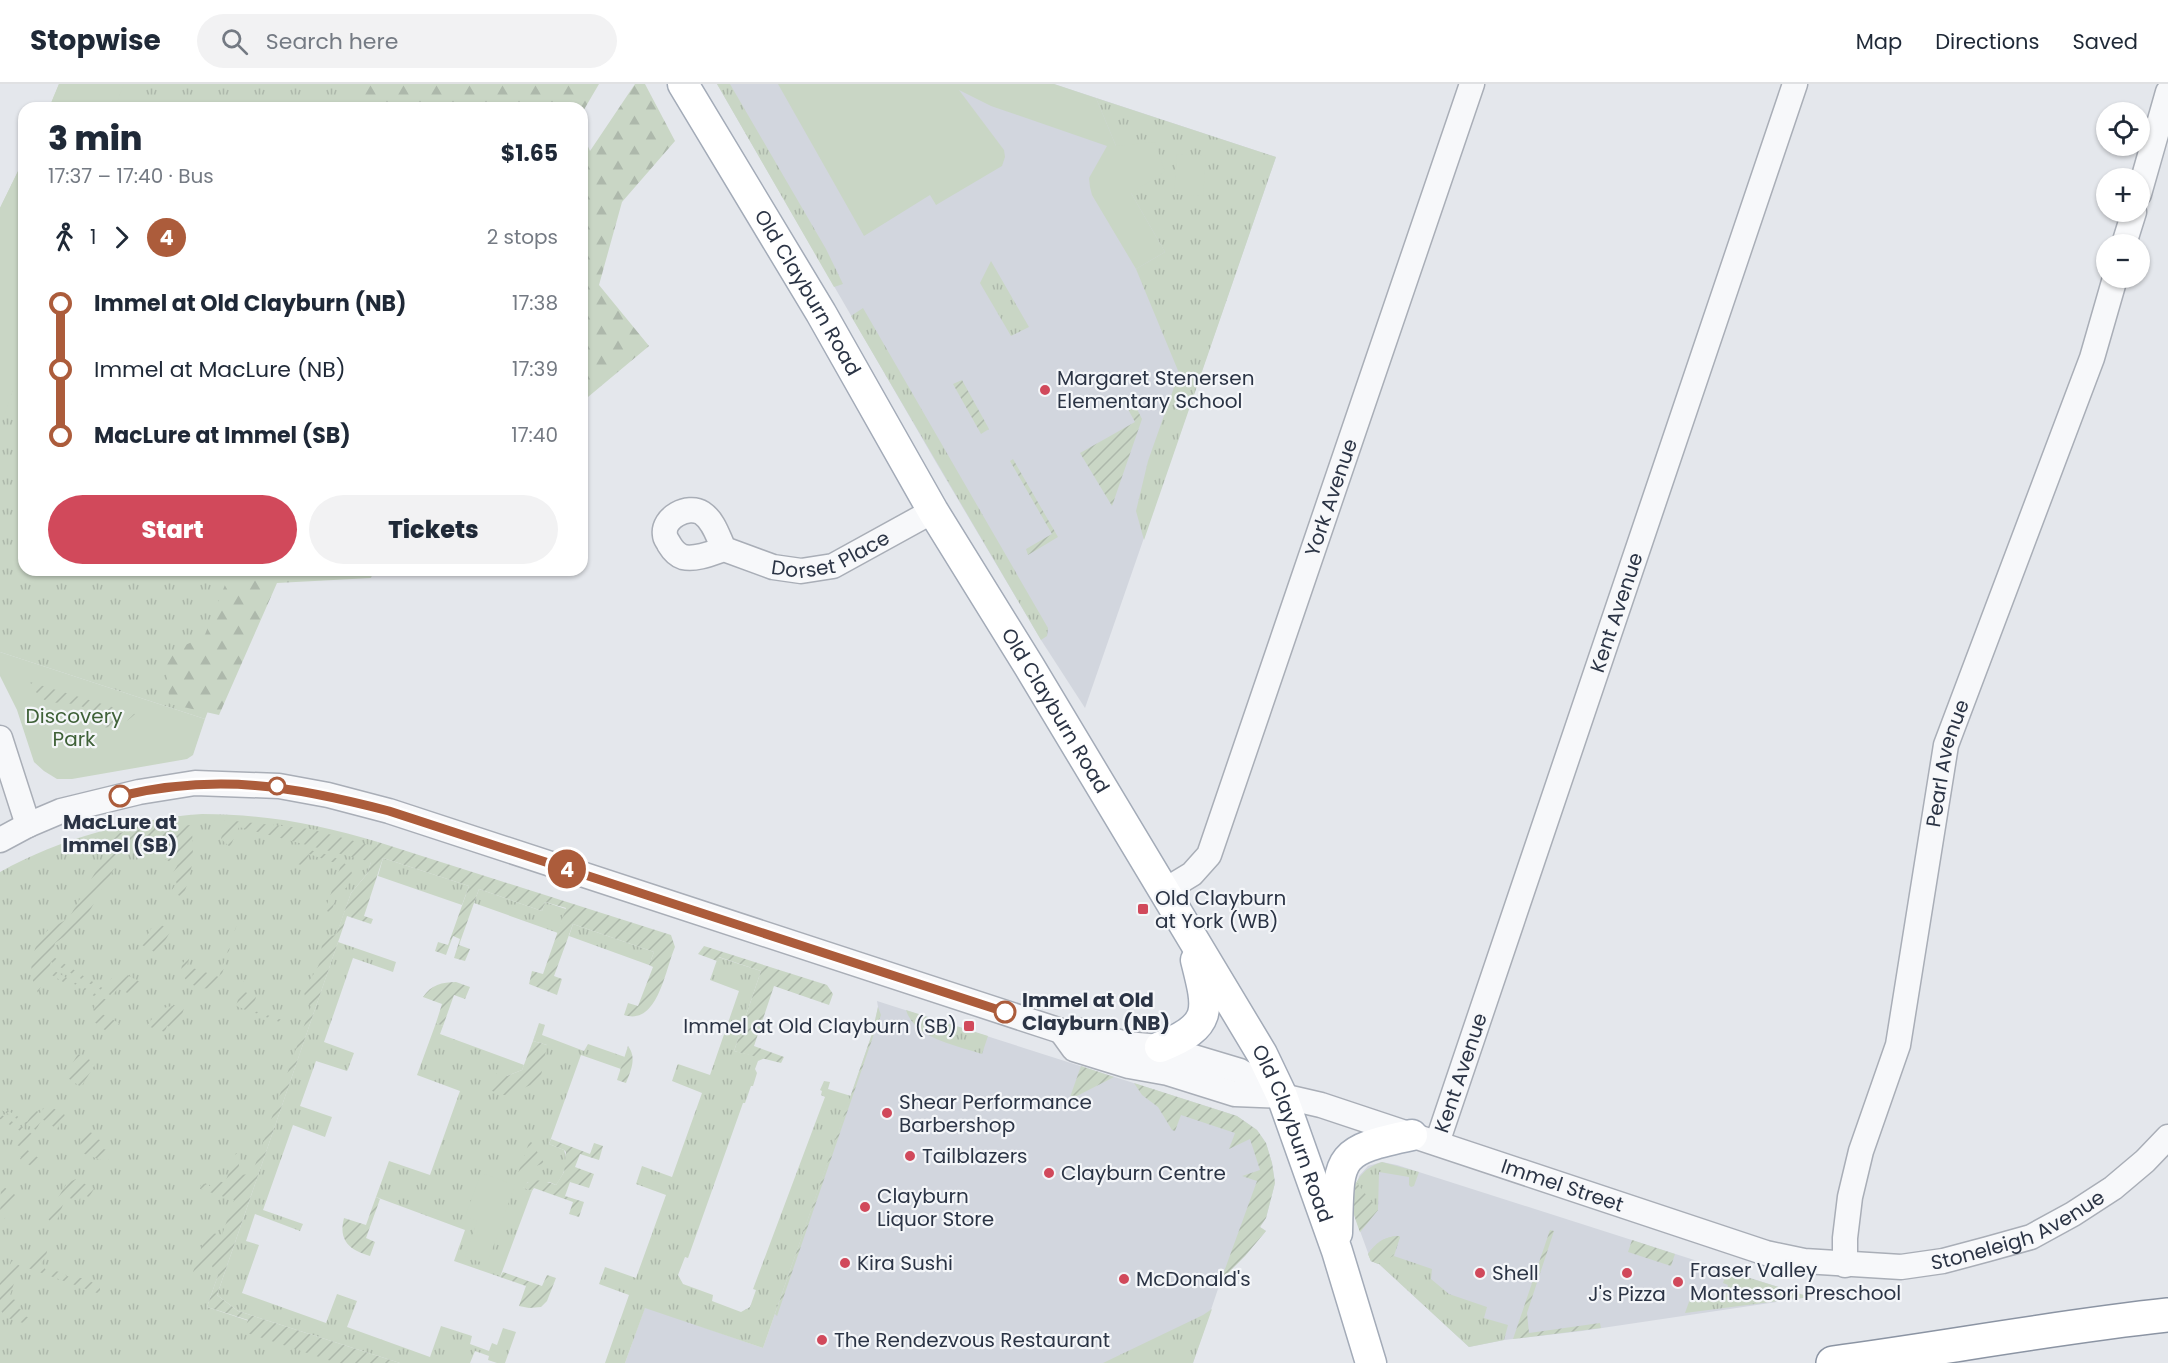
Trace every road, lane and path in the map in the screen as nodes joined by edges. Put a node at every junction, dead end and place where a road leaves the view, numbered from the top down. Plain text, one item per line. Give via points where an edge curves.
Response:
1 (683, 84) edge
2 (1472, 84) edge
3 (1795, 84) edge
4 (2168, 92) edge
5 (2146, 168) edge
6 (2112, 288) edge
7 (933, 512) junction
8 (724, 549) dead end
9 (0, 738) edge
10 (28, 825) junction
11 (0, 840) edge
12 (1164, 891) junction
13 (1188, 931) junction
14 (1061, 1031) junction
15 (1160, 1047) junction
16 (1282, 1096) junction
17 (2168, 1137) edge
18 (1424, 1139) junction
19 (1337, 1251) junction
20 (1845, 1265) junction
21 (2168, 1315) edge
22 (2168, 1334) edge
23 (1371, 1363) edge
24 (1833, 1363) edge
25 (1970, 1363) edge

1 - 7 main road, Old Clayburn Road via 821,313
2 - 12 street, York Avenue via 1209,855 1192,874
3 - 18 street, Kent Avenue
4 - 5 street
6 - 20 street, Pearl Avenue via 2092,358 1946,745 1898,1046 1861,1151 1848,1216
7 - 8 street, Dorset Place via 833,566 801,571 773,567
7 - 12 main road, Old Clayburn Road
9 - 10 street
10 - 11 street, Immel Street
10 - 14 street, Immel Street via 61,811 195,783 279,786 328,795 389,811
12 - 13 main road, Old Clayburn Road
13 - 15 main road via 1205,997 1203,1015 1194,1030
13 - 16 main road, Old Clayburn Road via 1262,1054
14 - 15 street, Immel Street via 1082,1031 1126,1044
14 - 16 street, Immel Street via 1074,1049 1128,1066 1168,1072 1234,1094
15 - 16 street, Immel Street via 1240,1071
16 - 18 street, Immel Street
16 - 19 main road, Old Clayburn Road
17 - 20 street, Stoneleigh Avenue via 2112,1188 2031,1237 1943,1261 1901,1267
18 - 19 main road via 1365,1146 1345,1162 1338,1187
18 - 20 street, Immel Street via 1766,1252
19 - 23 main road, Old Clayburn Road
21 - 24 highway
22 - 25 highway

